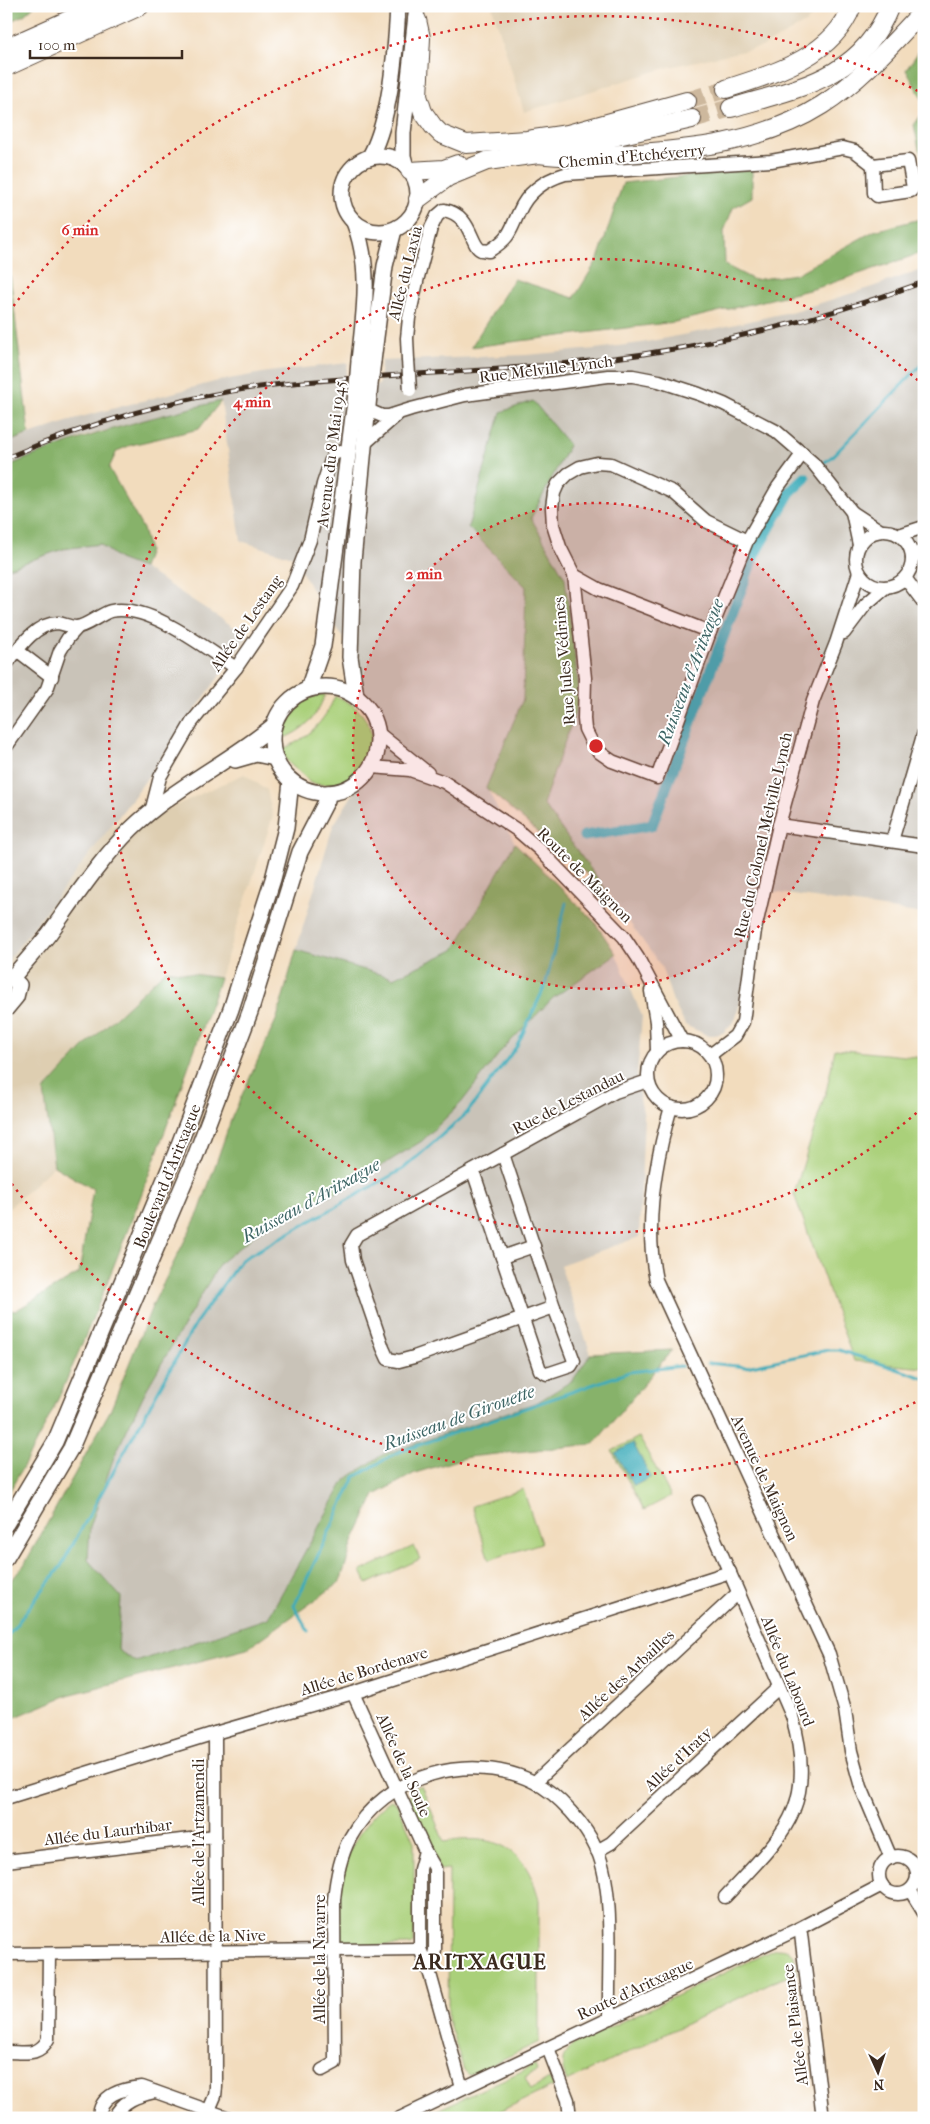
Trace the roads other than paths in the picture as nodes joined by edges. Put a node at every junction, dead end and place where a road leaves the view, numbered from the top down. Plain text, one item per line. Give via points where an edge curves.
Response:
1 (100, 6) edge
2 (140, 6) edge
3 (398, 6) edge
4 (852, 6) edge
5 (890, 6) edge
6 (924, 10) edge
7 (417, 13) edge
8 (6, 48) edge
9 (6, 67) edge
10 (726, 89) tunnel mouth
11 (687, 101) tunnel mouth
12 (731, 108) tunnel mouth
13 (692, 118) tunnel mouth
14 (527, 140) junction
15 (539, 154) junction
16 (370, 158) junction
17 (873, 165) junction
18 (408, 169) junction
19 (918, 191) edge
20 (418, 199) junction
21 (444, 210) joint
22 (354, 222) junction
23 (394, 230) junction
24 (366, 361) junction
25 (363, 386) junction
26 (411, 408) junction
27 (368, 410) junction
28 (397, 415) junction
29 (357, 447) junction
30 (803, 453) junction
31 (852, 512) junction
32 (924, 527) edge
33 (881, 531) junction
34 (899, 535) junction
35 (747, 541) junction
36 (859, 545) junction
37 (924, 549) edge
38 (912, 558) junction
39 (859, 572) junction
40 (574, 574) junction
41 (905, 578) junction
42 (886, 587) junction
43 (924, 602) edge
44 (78, 627) junction
45 (710, 632) junction
46 (836, 643) junction
47 (18, 650) junction
48 (6, 665) edge
49 (236, 668) junction
50 (52, 677) junction
51 (308, 689) junction
52 (356, 696) junction
53 (274, 726) junction
54 (924, 732) edge
55 (378, 733) junction
56 (6, 747) edge
57 (275, 758) junction
58 (371, 767) junction
59 (432, 776) junction
60 (291, 781) junction
61 (189, 784) junction
62 (328, 793) junction
63 (150, 812) junction
64 (779, 825) junction
65 (892, 841) junction
66 (924, 846) edge
67 (9, 976) edge
68 (649, 979) junction
69 (6, 1009) edge
70 (682, 1041) junction
71 (657, 1051) junction
72 (710, 1055) junction
73 (648, 1081) junction
74 (670, 1107) junction
75 (503, 1154) junction
76 (472, 1171) junction
77 (534, 1246) junction
78 (502, 1257) junction
79 (554, 1307) junction
80 (522, 1319) junction
81 (699, 1502) dead end
82 (6, 1524) edge
83 (6, 1558) edge
84 (730, 1572) junction
85 (738, 1593) junction
86 (778, 1688) junction
87 (353, 1693) junction
88 (215, 1732) junction
89 (535, 1782) junction
90 (397, 1790) junction
91 (6, 1798) edge
92 (215, 1836) junction
93 (425, 1851) junction
94 (597, 1851) junction
95 (891, 1858) junction
96 (6, 1861) edge
97 (919, 1862) edge
98 (882, 1885) junction
99 (910, 1890) junction
100 (725, 1897) dead end
101 (924, 1913) edge
102 (798, 1929) junction
103 (420, 1950) junction
104 (334, 1951) junction
105 (215, 1952) junction
106 (6, 1954) edge
107 (49, 1954) junction
108 (430, 1974) junction
109 (611, 2018) junction
110 (548, 2048) junction
111 (6, 2052) edge
112 (322, 2070) dead end
113 (462, 2088) junction
114 (155, 2092) junction
115 (209, 2110) junction
116 (98, 2118) edge
117 (114, 2118) edge
118 (229, 2118) edge
119 (400, 2118) edge
120 (570, 2118) edge
121 (823, 2118) edge

1 - 8 highway
2 - 9 highway
3 - 16 main road via 394,65 377,146
4 - 10 highway via 839,29 825,44 781,71
5 - 12 highway via 867,47 844,67 808,85
6 - 15 highway via 863,74 822,105 785,124 726,143 670,151 564,157
7 - 14 highway via 420,38 418,96 432,126 451,140 466,144
7 - 18 main road via 403,133 403,156
11 - 14 highway via 568,134
13 - 15 highway
14 - 18 highway via 444,169
15 - 20 highway via 487,161 431,187
16 - 18 main road via 389,158
16 - 22 main road via 349,171 342,191 342,203
17 - 19 street via 908,161 913,188
17 - 19 street via 874,193 878,196
17 - 21 street, Chemin d'Etchéverry via 856,151 843,148 772,161 565,174 540,184 526,198 509,234 489,251 477,246 470,229 461,219 452,211
18 - 20 main road via 418,189
20 - 23 main road via 410,217
21 - 26 street, Allée du Laxia, bridge via 431,228 409,318
22 - 23 main road via 369,231
22 - 24 main road, Avenue du 8 Mai 1945 via 366,288
23 - 24 main road, Avenue du 8 Mai 1945
24 - 25 main road, Avenue du 8 Mai 1945, bridge
25 - 27 main road, Avenue du 8 Mai 1945
25 - 29 main road, Avenue du 8 Mai 1945
26 - 28 street, Rue Melville-Lynch
26 - 30 street, Rue Melville-Lynch via 464,395 608,376 633,376 699,394 776,431
27 - 28 street via 382,416
27 - 29 main road, Avenue du 8 Mai 1945
28 - 29 street, Rue Melville-Lynch
29 - 49 street, Allée de Lestang via 332,454 310,540 292,586
29 - 51 main road, Avenue du 8 Mai 1945 via 323,646
29 - 52 main road, Avenue du 8 Mai 1945 via 350,669
30 - 31 street
30 - 35 street
31 - 33 street
31 - 36 street
32 - 34 street
33 - 34 street
33 - 36 street via 865,538
34 - 38 street via 906,541
35 - 40 street, Rue Jules Védrines via 706,521 673,492 611,464 580,467 558,484 552,508 560,547
35 - 45 street
36 - 39 street via 856,559
37 - 38 street
38 - 41 street
39 - 42 street via 870,584
39 - 46 street, Rue du Colonel Melville Lynch
40 - 45 street via 599,589
40 - 45 street, Rue Jules Védrines via 584,678 585,730 600,752 612,761 657,778
41 - 42 street
41 - 43 street
42 - 46 street, Rue du Colonel Melville Lynch via 866,604
44 - 47 street via 57,623 41,628
44 - 49 street via 111,611 141,612
44 - 50 street via 60,651
46 - 64 street, Rue du Colonel Melville Lynch via 813,701
47 - 48 street
47 - 50 street
49 - 63 street, Allée de Lestang via 183,736 160,777
50 - 56 street
51 - 52 main road via 331,687
51 - 53 main road via 293,697 281,710
52 - 55 main road via 371,712
53 - 57 main road
53 - 61 main road
54 - 65 street
55 - 58 main road via 377,751
55 - 59 street, Route de Maignon
57 - 60 main road
57 - 61 main road via 256,754 242,757
58 - 59 street, Route de Maignon via 410,770
58 - 62 main road via 360,780
59 - 68 street, Route de Maignon via 462,793 539,849 624,937
60 - 62 main road via 309,790
60 - 82 main road, Boulevard d'Aritxague via 286,828 273,879 231,1009 175,1154 55,1442
61 - 63 main road
62 - 83 main road, Boulevard d'Aritxague via 300,852 250,1012 195,1157 71,1448
63 - 67 main road via 116,844 48,935
64 - 65 street
64 - 72 street, Rue du Colonel Melville Lynch via 755,930 743,1022 735,1036
65 - 66 street
67 - 69 main road via 19,985 16,997
68 - 70 street, Route de Maignon
68 - 71 street, Route de Maignon
70 - 71 street
70 - 72 street via 698,1044
71 - 73 street via 650,1065
72 - 74 street via 716,1076 709,1096 690,1108
73 - 74 street via 656,1097
73 - 75 street, Rue de Lestandau via 615,1092
74 - 95 street, Avenue de Maignon via 657,1165 651,1245 656,1280 829,1654 861,1787
75 - 76 street, Rue de Lestandau
75 - 77 street, Rue de Lestandau
76 - 78 street, Rue de Lestandau
76 - 80 street, Rue de Lestandau via 357,1235 351,1245 353,1260 388,1359 399,1361
77 - 78 street
77 - 79 street, Rue de Lestandau
78 - 80 street, Rue de Lestandau
79 - 80 street, Rue de Lestandau
79 - 80 street, Rue de Lestandau via 574,1361 571,1366 547,1374 540,1370
81 - 84 street, Allée du Labourd
84 - 85 street, Allée du Labourd
84 - 87 street, Allée de Bordenave
85 - 86 street, Allée du Labourd
85 - 89 street, Allée des Arbailles
86 - 94 street, Allée d'Iraty via 611,1843
86 - 100 street, Allée du Labourd via 792,1716 800,1751 802,1770 797,1800 790,1821 778,1840
87 - 88 street, Allée de Bordenave
87 - 90 street, Allée de la Soule
88 - 91 street, Allée de Bordenave
88 - 92 street, Allée de l'Artzamendi
89 - 90 street, Allée de la Navarre via 494,1769 465,1767 425,1776
89 - 94 street, Allée de la Navarre via 578,1818
90 - 93 street, Allée de la Soule
90 - 104 street, Allée de la Navarre via 375,1806 350,1838 337,1877
92 - 96 street, Allée du Laurhibar
92 - 105 street, Allée de l'Artzamendi
93 - 103 street, Allée de la Soule via 420,1868
93 - 108 street, Allée de la Soule via 435,1868 435,1950
94 - 109 street, Allée de la Navarre via 608,1900
95 - 97 street
95 - 98 street via 881,1867
97 - 99 street via 916,1881
98 - 99 street via 890,1893
98 - 102 street, Route d'Aritxague
99 - 101 street
102 - 109 street, Route d'Aritxague
102 - 121 street, Allée de Plaisance
103 - 104 street, Allée de la Nive
103 - 108 street, Allée de la Soule
104 - 105 street, Allée de la Nive
104 - 112 street, Allée de la Navarre via 335,2063
105 - 107 street, Allée de la Nive
105 - 115 street, Allée de l'Artzamendi via 216,2087
106 - 107 street, Allée de la Nive
107 - 111 street via 48,2039 37,2052
108 - 113 street, Allée de la Soule
109 - 110 street, Route d'Aritxague
110 - 113 street, Route d'Aritxague
110 - 120 street via 568,2100
113 - 119 street, Route d'Aritxague
114 - 115 street
114 - 116 street via 142,2087 117,2092 104,2101
114 - 117 street via 126,2102
115 - 118 street

